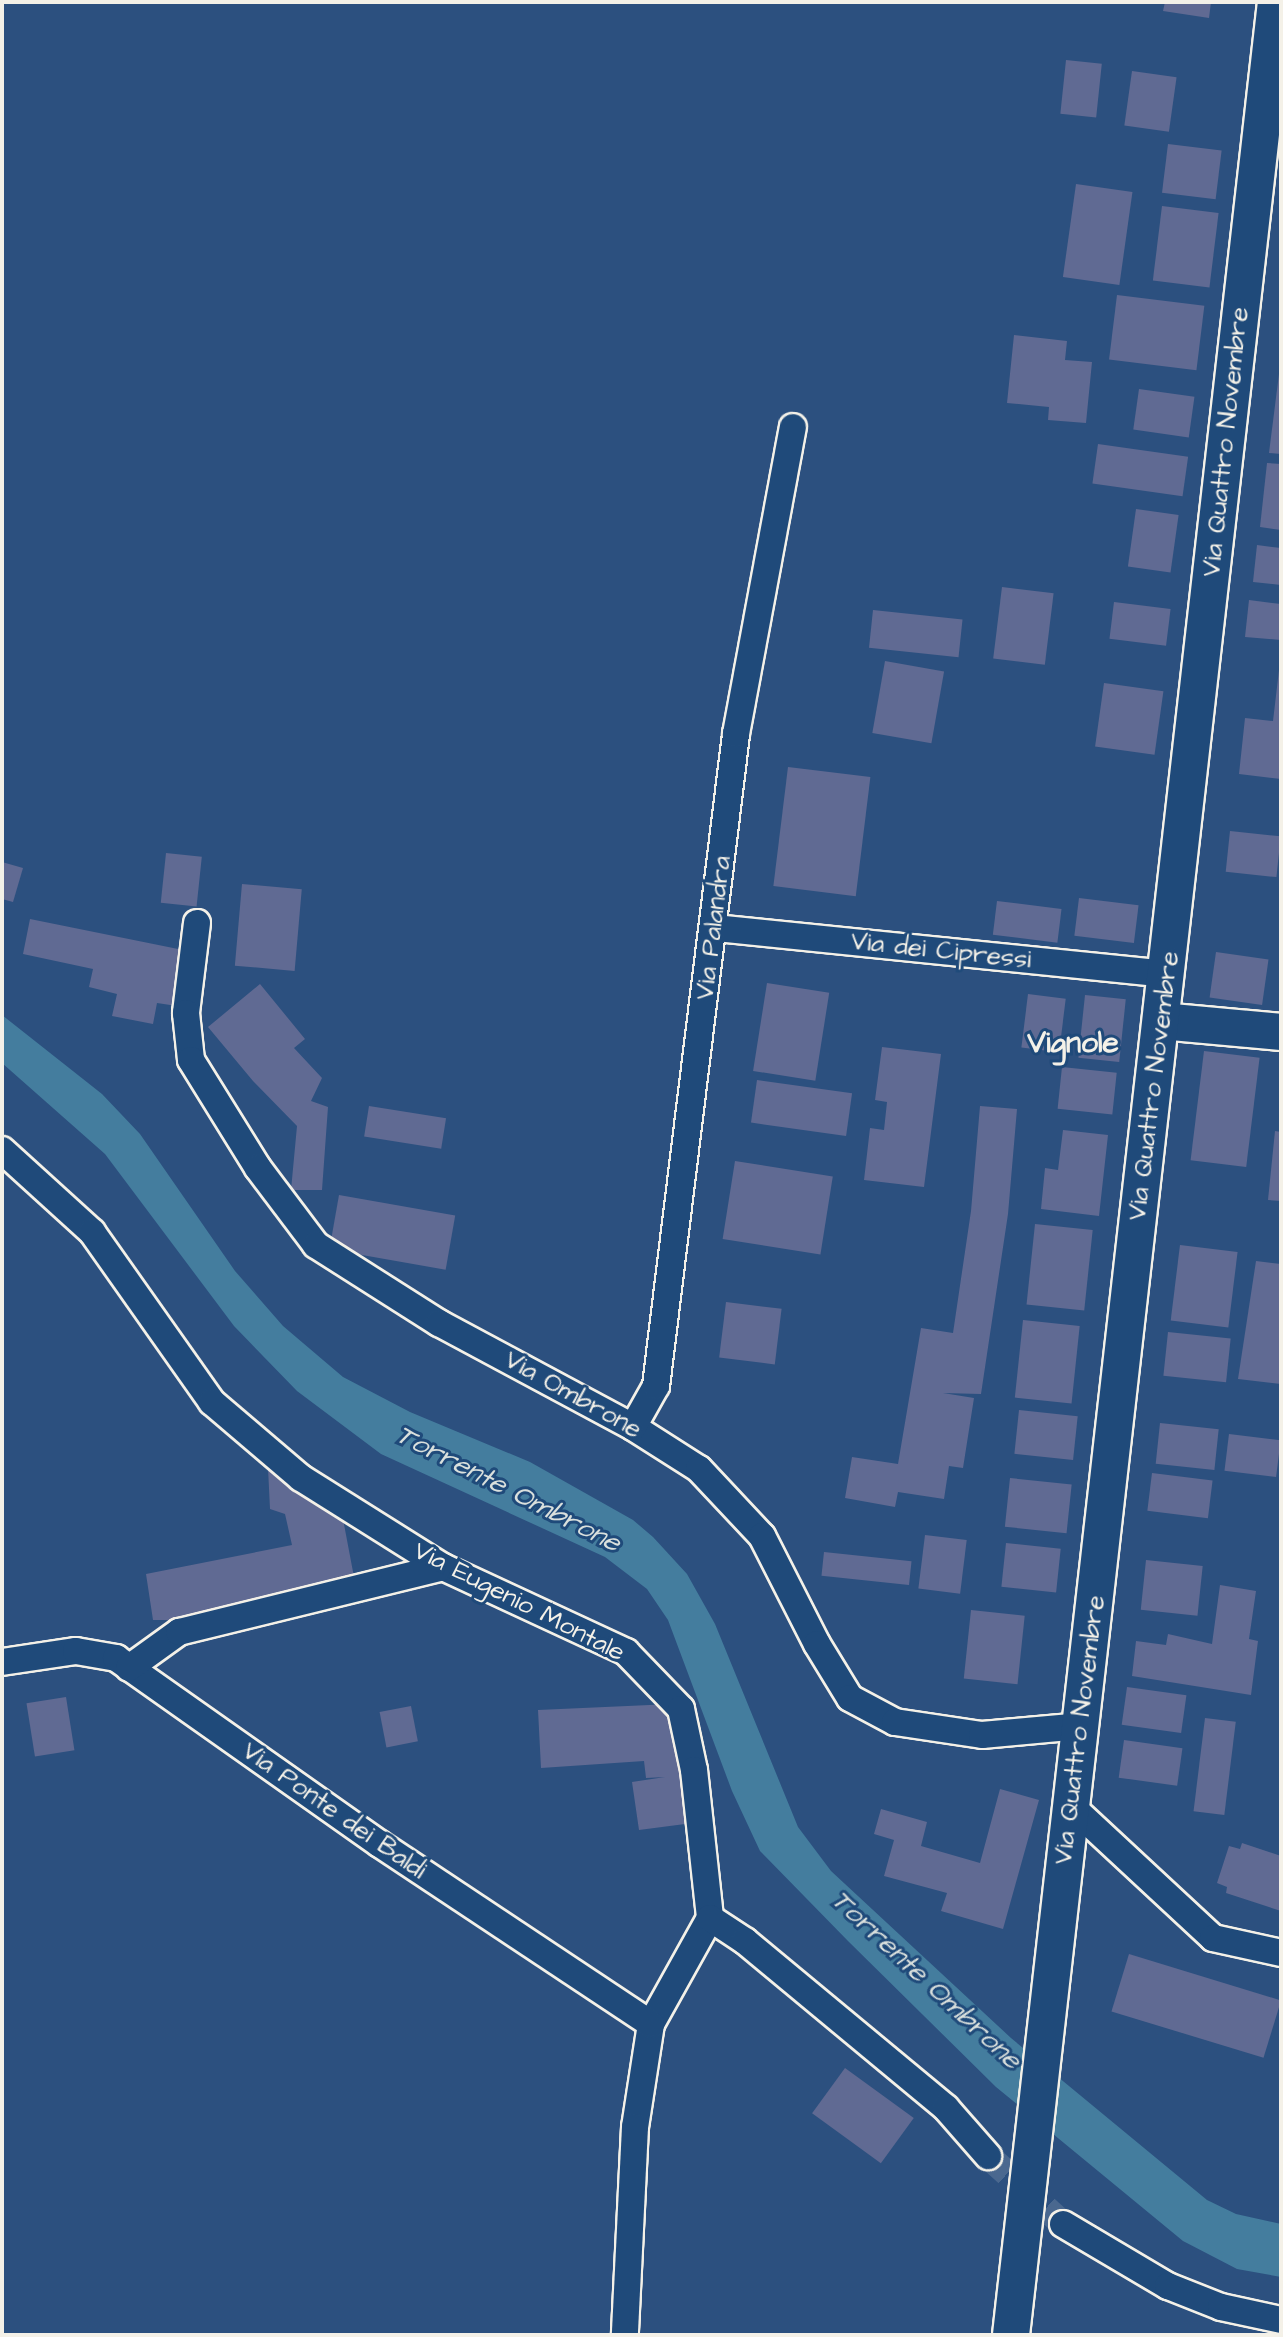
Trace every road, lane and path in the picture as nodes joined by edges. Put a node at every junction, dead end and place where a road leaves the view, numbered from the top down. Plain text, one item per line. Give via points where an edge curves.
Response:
1 (1276, 2) edge
2 (1272, 108) edge
3 (793, 427) dead end
4 (197, 923) dead end
5 (715, 928) junction
6 (1167, 974) junction
7 (1161, 1021) junction
8 (1281, 1032) edge
9 (2, 1150) edge
10 (633, 1427) junction
11 (443, 1567) junction
12 (2, 1662) edge
13 (129, 1668) junction
14 (1080, 1726) junction
15 (1071, 1806) junction
16 (710, 1918) junction
17 (1281, 1953) edge
18 (651, 2024) junction
19 (988, 2156) tunnel mouth
20 (1063, 2224) tunnel mouth
21 (1281, 2320) edge
22 (625, 2335) edge
23 (1011, 2335) edge

1 - 2 main road, Via Quattro Novembre
2 - 6 main road, Via Quattro Novembre
3 - 5 street, Via Palandra via 736,734
4 - 10 street, Via Ombrone via 186,1013 191,1060 258,1168 316,1245 439,1323
5 - 6 street, Via dei Cipressi
5 - 10 street, Via Palandra via 656,1386
6 - 7 main road, Via Quattro Novembre
7 - 8 main road
7 - 14 main road, Via Quattro Novembre
9 - 11 street, Via Eugenio Montale via 92,1232 212,1402 301,1478
10 - 14 street, Via Ombrone via 699,1469 762,1536 850,1698 895,1722 982,1735
11 - 13 street via 179,1632
11 - 16 street, Via Eugenio Montale via 626,1652 681,1709 694,1770
12 - 13 street, Via Ponte dei Baldi via 76,1651 116,1658
13 - 18 street, Via Ponte dei Baldi
14 - 15 main road, Via Quattro Novembre
15 - 17 street via 1213,1938
15 - 23 main road, Via Quattro Novembre
16 - 18 street
16 - 19 street via 745,1941 946,2108
18 - 22 street via 635,2127
20 - 21 street via 1168,2286 1221,2307

